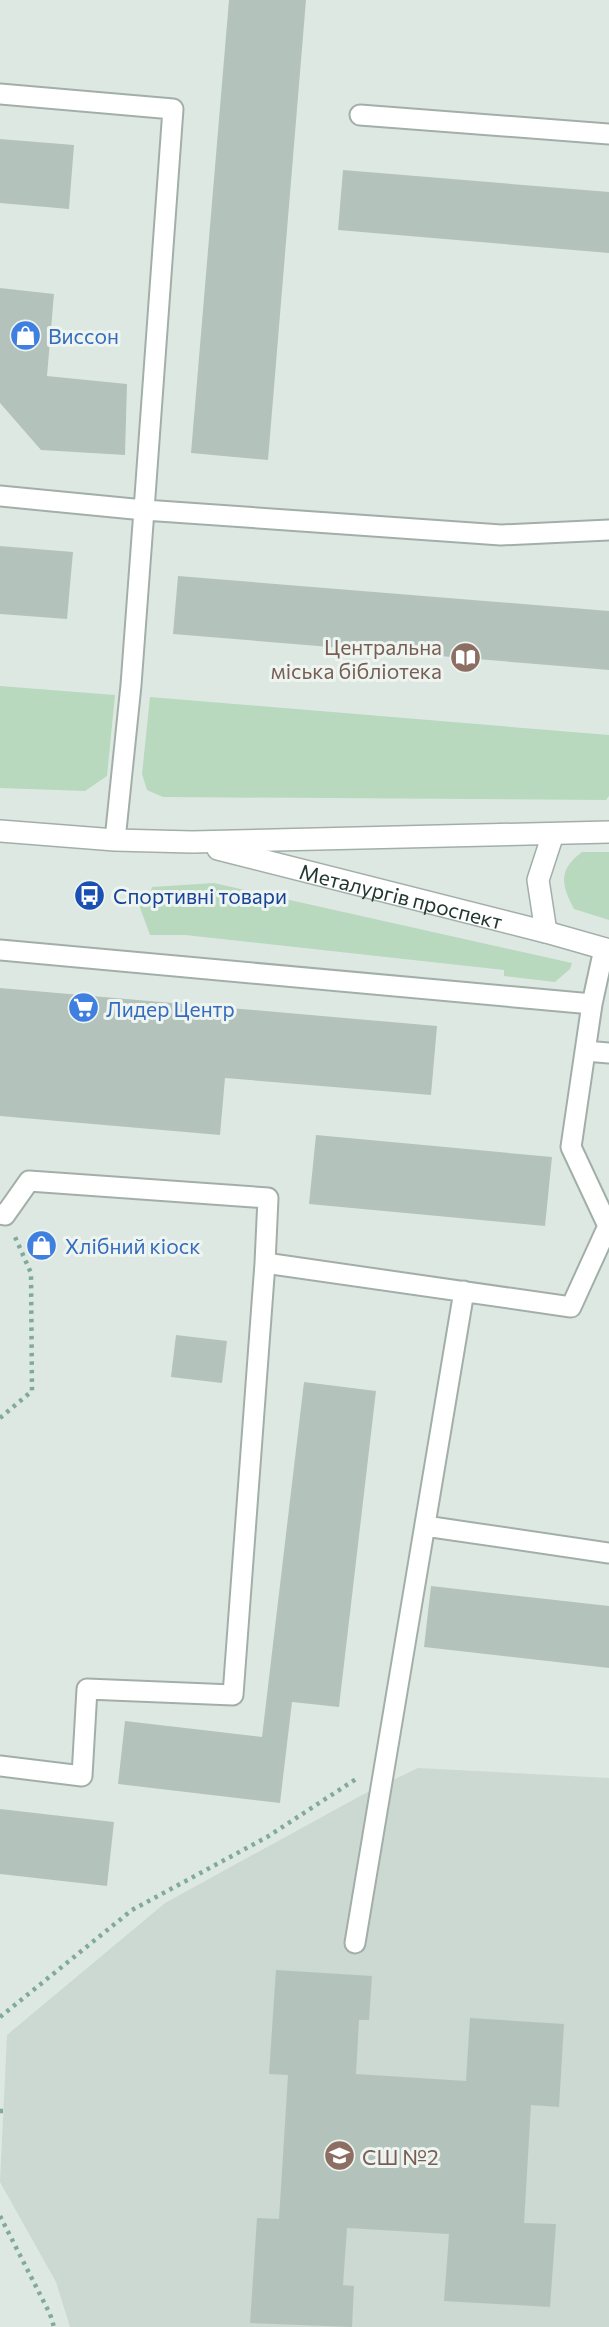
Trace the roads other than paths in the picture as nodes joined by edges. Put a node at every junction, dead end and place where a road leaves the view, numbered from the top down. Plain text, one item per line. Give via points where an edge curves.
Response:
1 (0, 94) edge
2 (360, 115) dead end
3 (609, 134) edge
4 (0, 496) edge
5 (145, 510) junction
6 (609, 530) edge
7 (0, 831) edge
8 (609, 832) edge
9 (553, 834) junction
10 (115, 840) junction
11 (192, 842) junction
12 (546, 932) junction
13 (606, 949) edge
14 (0, 950) edge
15 (592, 1004) junction
16 (585, 1051) junction
17 (609, 1053) edge
18 (2, 1215) edge
19 (608, 1226) edge
20 (265, 1263) junction
21 (464, 1291) junction
22 (425, 1525) junction
23 (609, 1553) edge
24 (0, 1766) edge
25 (355, 1943) dead end

1 - 5 lane via 173,109
2 - 3 lane
4 - 5 lane
5 - 6 lane via 501,535
5 - 10 lane
7 - 10 street, Металургів проспект
8 - 9 street, Металургів проспект
9 - 11 street, Металургів проспект
9 - 12 street via 538,880
10 - 11 street, Металургів проспект
11 - 12 street, Металургів проспект
12 - 13 street, Металургів проспект
13 - 15 lane
14 - 15 lane
15 - 16 lane
16 - 17 lane
16 - 19 lane via 571,1147
18 - 20 lane via 29,1181 268,1198
19 - 21 lane via 571,1307
20 - 21 lane
20 - 24 lane via 233,1695 87,1689 82,1776
21 - 22 lane
22 - 23 lane
22 - 25 lane

